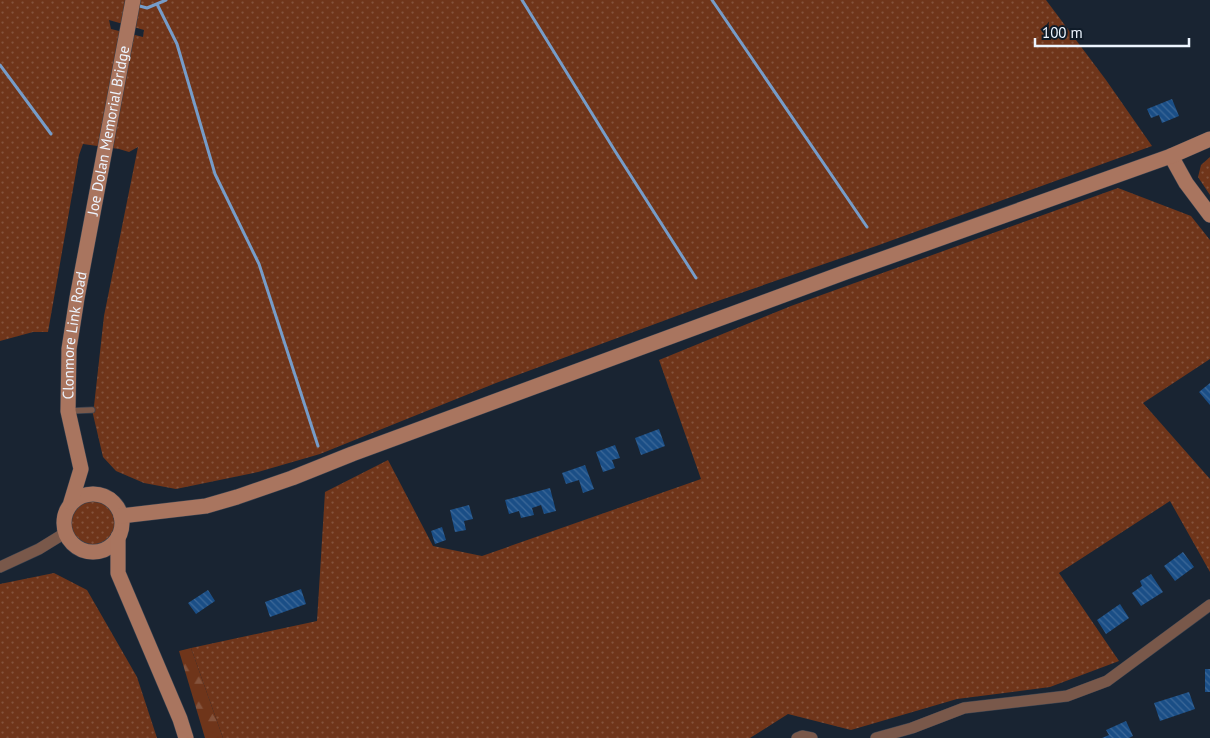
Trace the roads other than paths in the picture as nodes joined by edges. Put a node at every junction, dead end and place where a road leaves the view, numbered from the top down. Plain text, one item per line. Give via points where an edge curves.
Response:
1 (133, 0) edge
2 (1210, 139) edge
3 (1171, 156) junction
4 (1210, 215) edge
5 (85, 261) joint
6 (92, 410) dead end
7 (68, 411) junction
8 (81, 468) junction
9 (104, 496) junction
10 (72, 502) junction
11 (121, 516) junction
12 (65, 534) junction
13 (118, 538) junction
14 (92, 552) junction
15 (0, 567) edge
16 (118, 573) junction
17 (1210, 605) edge
18 (186, 738) edge
19 (796, 738) edge
20 (812, 738) edge
21 (876, 738) edge

1 - 5 street, Joe Dolan Memorial Bridge
2 - 3 street
3 - 4 street
3 - 11 street via 846,272 255,491 206,506
5 - 7 street, Clonmore Link Road via 69,349
6 - 7 lane
7 - 8 street, Clonmore Link Road
8 - 9 street, Clonmore Link Road
8 - 10 street, Clonmore Link Road
9 - 10 street via 86,494
9 - 11 street via 118,507
10 - 12 street via 64,517
11 - 13 street
12 - 14 street via 75,547
12 - 15 street
13 - 14 street via 108,548
13 - 16 street
14 - 16 street
16 - 18 street
17 - 21 street via 1107,681 1067,696 964,708
19 - 20 street

